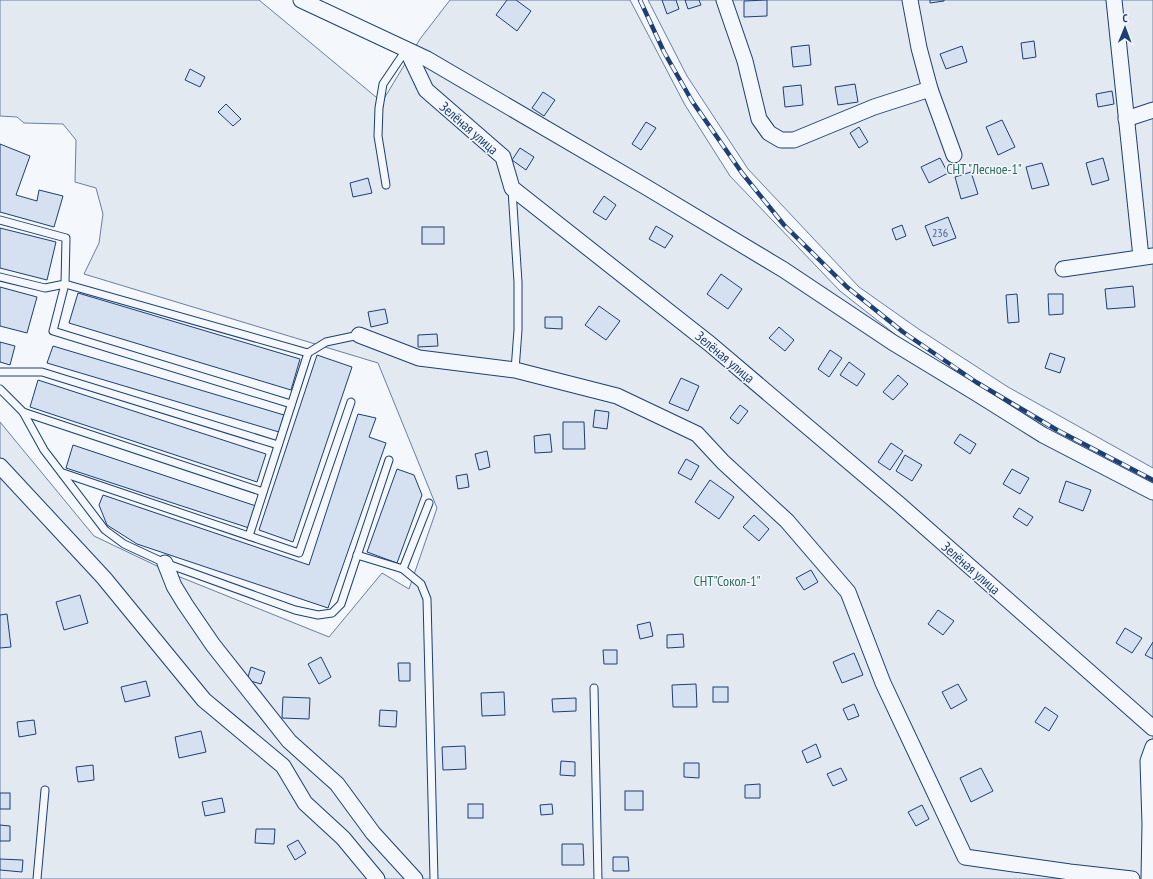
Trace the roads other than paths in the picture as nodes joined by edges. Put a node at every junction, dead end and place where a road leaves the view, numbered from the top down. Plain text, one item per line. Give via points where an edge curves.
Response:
1 (301, 0) edge
2 (724, 0) edge
3 (910, 0) edge
4 (1114, 0) edge
5 (407, 50) junction
6 (930, 89) junction
7 (1153, 110) edge
8 (1126, 119) junction
9 (954, 155) dead end
10 (386, 185) dead end
11 (512, 188) junction
12 (0, 220) edge
13 (1147, 256) edge
14 (1063, 269) dead end
15 (0, 276) edge
16 (65, 284) junction
17 (359, 335) joint
18 (308, 353) junction
19 (515, 370) junction
20 (0, 372) edge
21 (0, 390) edge
22 (351, 402) dead end
23 (291, 404) junction
24 (23, 412) junction
25 (278, 446) junction
26 (389, 460) dead end
27 (0, 466) edge
28 (63, 473) junction
29 (263, 492) junction
30 (1153, 492) edge
31 (429, 503) dead end
32 (249, 536) junction
33 (357, 555) junction
34 (165, 563) junction
35 (402, 569) junction
36 (594, 688) dead end
37 (1153, 728) edge
38 (1153, 747) edge
39 (45, 790) dead end
40 (37, 879) edge
41 (377, 879) edge
42 (415, 879) edge
43 (434, 879) edge
44 (598, 879) edge
45 (1132, 879) edge
46 (1149, 879) edge

1 - 5 street
2 - 6 street via 745,61 759,119 769,133 781,140 794,140 874,107
3 - 6 street
4 - 8 street
5 - 10 lane via 383,84 378,136
5 - 11 street, Зелёная улица via 426,90 502,157
5 - 30 street via 427,59 784,270 892,342 1042,435
6 - 9 street
7 - 8 street
8 - 13 street
11 - 19 lane via 518,282
11 - 37 street, Зелёная улица via 710,344 900,505
12 - 16 lane via 66,238
13 - 14 street
15 - 16 lane via 45,288
16 - 18 lane
16 - 23 lane via 53,330
17 - 18 lane via 326,342
17 - 19 street via 419,358
18 - 23 lane
19 - 45 street via 617,396 697,434 723,462 787,521 848,592 883,683 965,857
20 - 25 lane via 42,372
21 - 24 lane
22 - 32 lane via 299,553
23 - 25 lane
24 - 28 lane via 44,450
24 - 29 lane
25 - 29 lane
26 - 33 lane
27 - 41 street via 104,578 204,700 283,766 305,803 343,838
28 - 32 lane
28 - 34 lane via 105,530 124,544
29 - 32 lane
31 - 35 lane
33 - 34 lane via 341,604 332,613 318,615 295,610
33 - 35 lane
34 - 42 street via 184,604 213,645 289,740 337,784 373,833
35 - 43 lane via 421,584 427,598
36 - 44 lane
38 - 46 street via 1148,761
39 - 40 lane

